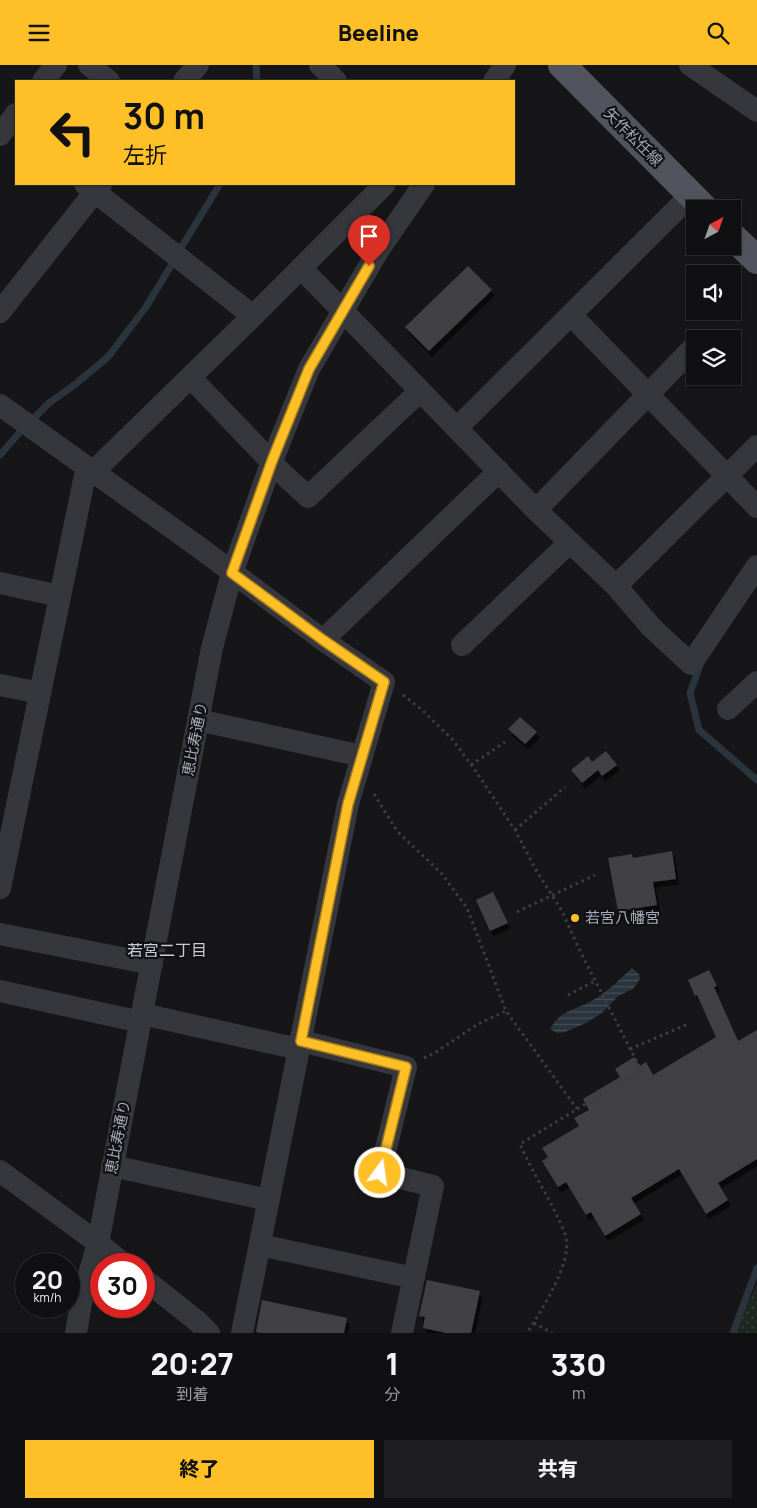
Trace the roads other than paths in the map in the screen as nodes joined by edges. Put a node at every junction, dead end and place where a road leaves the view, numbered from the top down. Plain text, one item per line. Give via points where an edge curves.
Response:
1 (56, 65) edge
2 (89, 65) edge
3 (198, 65) edge
4 (505, 65) edge
5 (562, 65) edge
6 (690, 65) edge
7 (44, 80) edge
8 (108, 80) edge
9 (185, 80) edge
10 (495, 80) edge
11 (757, 111) edge
12 (384, 185) edge
13 (423, 185) edge
14 (93, 186) edge
15 (696, 200) edge
16 (686, 213) edge
17 (741, 245) edge
18 (757, 260) edge
19 (301, 268) junction
20 (342, 311) junction
21 (0, 312) edge
22 (571, 315) junction
23 (253, 316) junction
24 (686, 355) edge
25 (190, 377) junction
26 (420, 391) junction
27 (648, 395) junction
28 (0, 405) edge
29 (457, 428) junction
30 (757, 445) edge
31 (272, 461) junction
32 (94, 471) junction
33 (499, 471) junction
34 (726, 476) junction
35 (757, 507) edge
36 (536, 510) junction
37 (570, 542) junction
38 (757, 566) edge
39 (232, 573) junction
40 (0, 583) edge
41 (616, 586) junction
42 (749, 595) edge
43 (60, 596) junction
44 (323, 640) junction
45 (462, 645) dead end
46 (757, 682) edge
47 (0, 685) edge
48 (40, 693) junction
49 (728, 709) dead end
50 (198, 720) junction
51 (362, 756) junction
52 (0, 888) edge
53 (0, 935) edge
54 (152, 964) junction
55 (0, 991) edge
56 (142, 1018) junction
57 (300, 1045) junction
58 (112, 1166) junction
59 (0, 1171) edge
60 (269, 1199) junction
61 (98, 1243) junction
62 (260, 1245) junction
63 (110, 1253) edge
64 (414, 1278) junction
65 (155, 1288) edge
66 (76, 1333) edge
67 (209, 1333) edge
68 (242, 1333) edge
69 (402, 1333) edge

1 - 7 street
2 - 8 street
3 - 9 street
4 - 10 street
5 - 15 main road, 矢作松任線
6 - 11 street
12 - 19 street
13 - 20 street, 恵比寿通り
14 - 21 street
14 - 23 street
16 - 22 street
17 - 18 main road
19 - 20 street
19 - 23 street
20 - 26 street
20 - 31 street, 恵比寿通り via 309,369
22 - 27 street
22 - 29 street
23 - 25 street
24 - 27 street
25 - 31 street
25 - 32 street
26 - 29 street
26 - 31 street via 308,497
27 - 34 street
27 - 36 street
28 - 32 street
29 - 33 street
30 - 34 street
31 - 39 street, 恵比寿通り
32 - 39 street
32 - 43 street via 85,475
33 - 36 street
33 - 44 street
34 - 35 street
34 - 41 street
36 - 37 street
37 - 41 street
37 - 45 street
38 - 42 street
39 - 44 street
39 - 50 street, 恵比寿通り via 212,648
40 - 43 street
41 - 42 street via 652,628 691,664
43 - 48 street
44 - 51 street via 384,682
46 - 49 street
47 - 48 street
48 - 52 street
50 - 51 street
50 - 54 street, 恵比寿通り
51 - 57 street via 348,804
53 - 54 street
54 - 56 street, 恵比寿通り
55 - 56 street
56 - 57 street
56 - 58 street, 恵比寿通り
57 - 60 street
57 - 64 street via 406,1067 380,1173 433,1186
58 - 60 street
58 - 61 street, 恵比寿通り
59 - 61 street
60 - 62 street
61 - 63 street
61 - 66 street, 恵比寿通り
62 - 64 street
62 - 68 street
64 - 69 street
65 - 67 street

